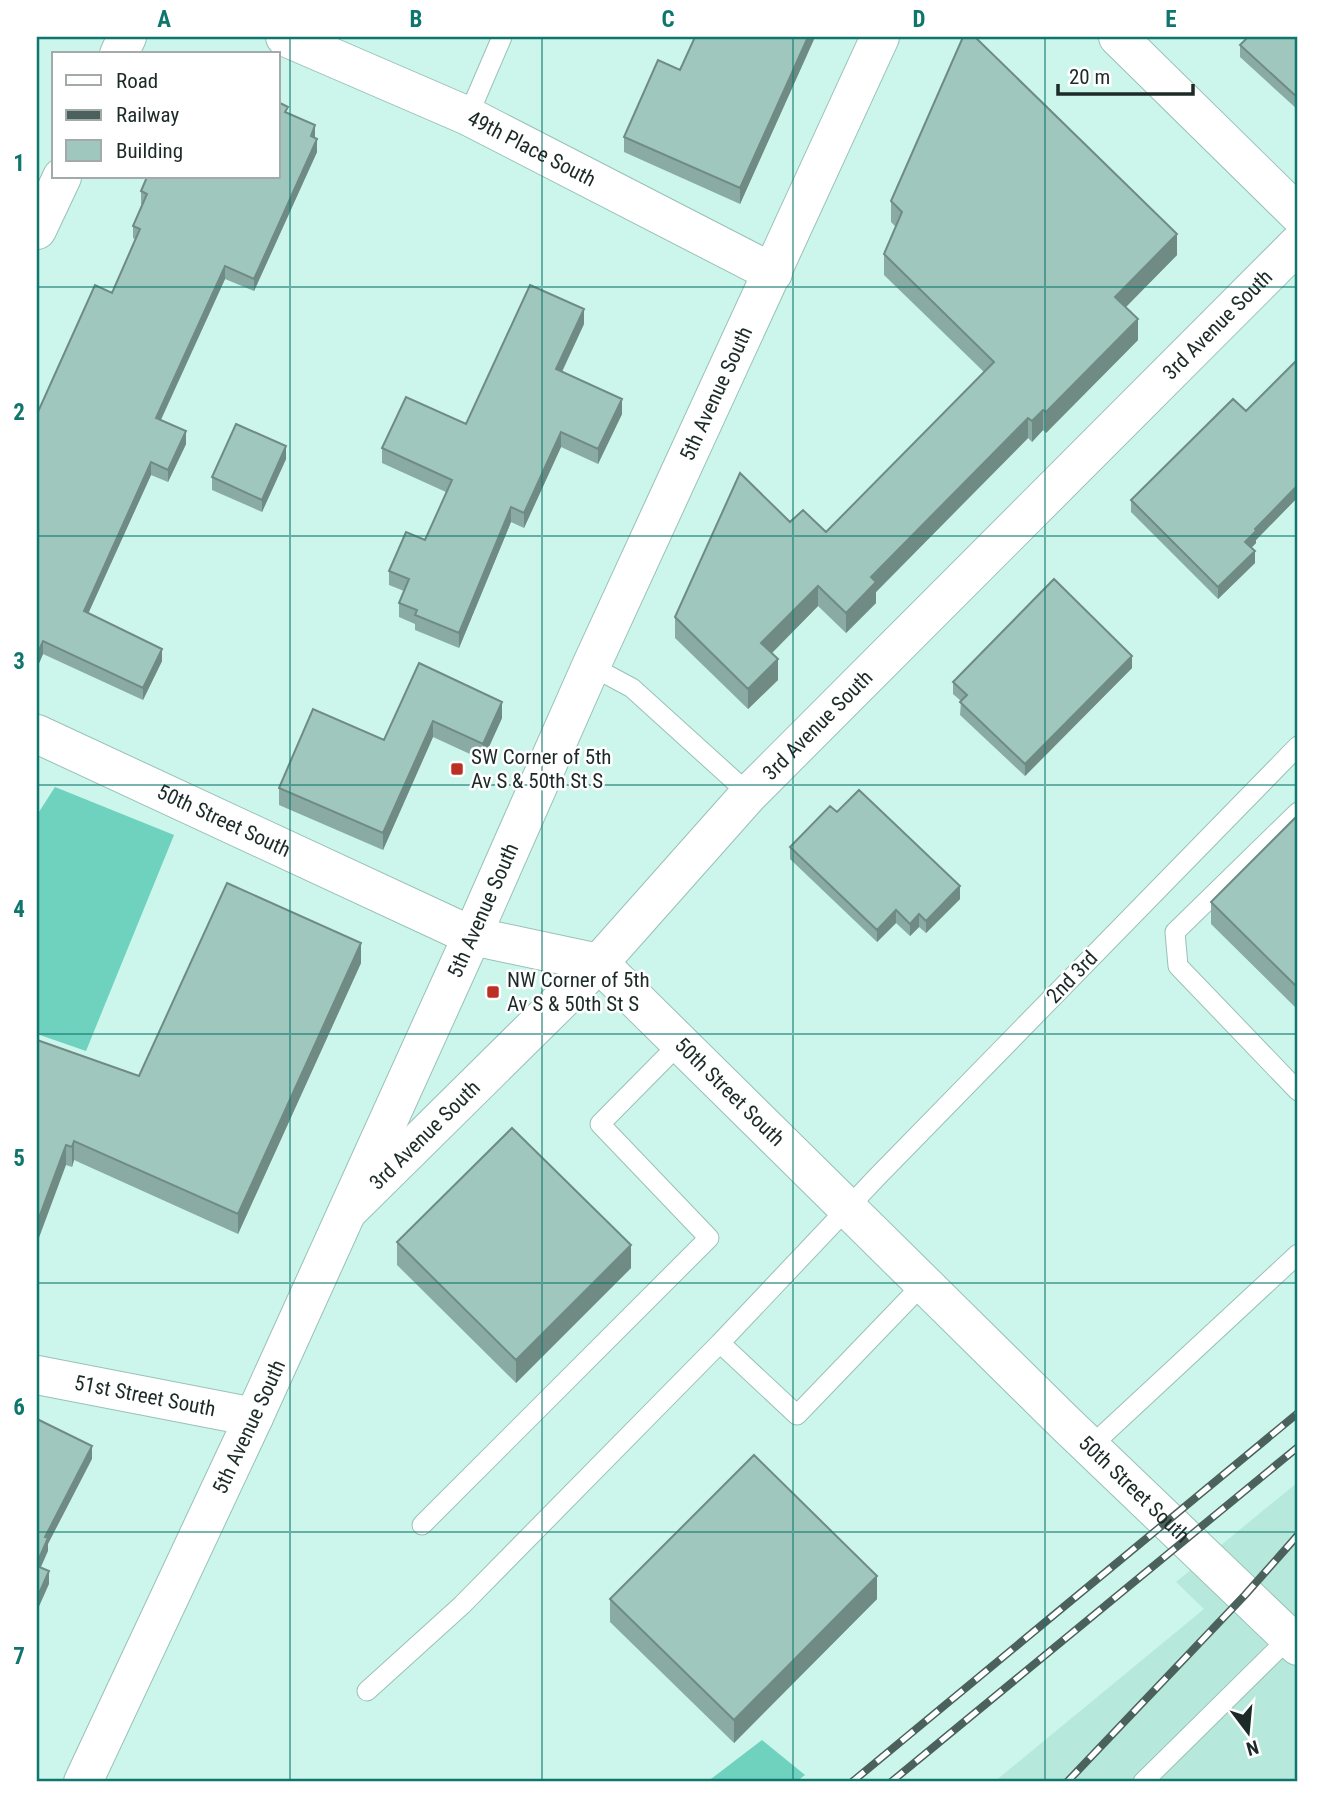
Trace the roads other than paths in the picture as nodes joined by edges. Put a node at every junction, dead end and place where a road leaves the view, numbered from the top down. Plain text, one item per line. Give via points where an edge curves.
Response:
1 (285, 37) edge
2 (502, 37) edge
3 (880, 37) edge
4 (1118, 37) edge
5 (468, 116) junction
6 (62, 178) edge
7 (1298, 214) edge
8 (37, 230) edge
9 (1298, 244) edge
10 (773, 273) junction
11 (591, 666) junction
12 (37, 734) edge
13 (1298, 746) edge
14 (749, 794) junction
15 (1298, 812) edge
16 (472, 936) junction
17 (599, 963) junction
18 (680, 1043) junction
19 (1298, 1091) edge
20 (847, 1209) junction
21 (345, 1214) junction
22 (1298, 1254) edge
23 (923, 1284) junction
24 (720, 1343) junction
25 (37, 1375) edge
26 (254, 1417) junction
27 (1090, 1447) junction
28 (422, 1525) dead end
29 (1295, 1637) edge
30 (367, 1691) dead end
31 (83, 1782) edge
32 (1143, 1782) edge

1 - 5 street, 49th Place South
2 - 5 lane
3 - 10 street, 5th Avenue South
4 - 7 street
5 - 10 street, 49th Place South
6 - 8 street
9 - 14 street, 3rd Avenue South
10 - 11 street, 5th Avenue South
11 - 14 lane via 632,688
11 - 16 street, 5th Avenue South
12 - 16 street, 50th Street South
13 - 20 lane, 2nd 3rd
14 - 17 street, 3rd Avenue South
15 - 19 lane via 1175,932 1178,966
16 - 17 street, 50th Street South
16 - 21 street, 5th Avenue South
17 - 18 street, 50th Street South
17 - 21 street, 3rd Avenue South
18 - 20 street, 50th Street South
18 - 28 lane via 600,1124 709,1238
20 - 23 street, 50th Street South
20 - 24 lane, 2nd 3rd
21 - 26 street, 5th Avenue South
22 - 27 lane
23 - 24 lane via 797,1415
23 - 27 street, 50th Street South
24 - 30 lane, 2nd 3rd via 462,1605
25 - 26 street, 51st Street South
26 - 31 street, 5th Avenue South
27 - 29 street, 50th Street South
29 - 32 lane

